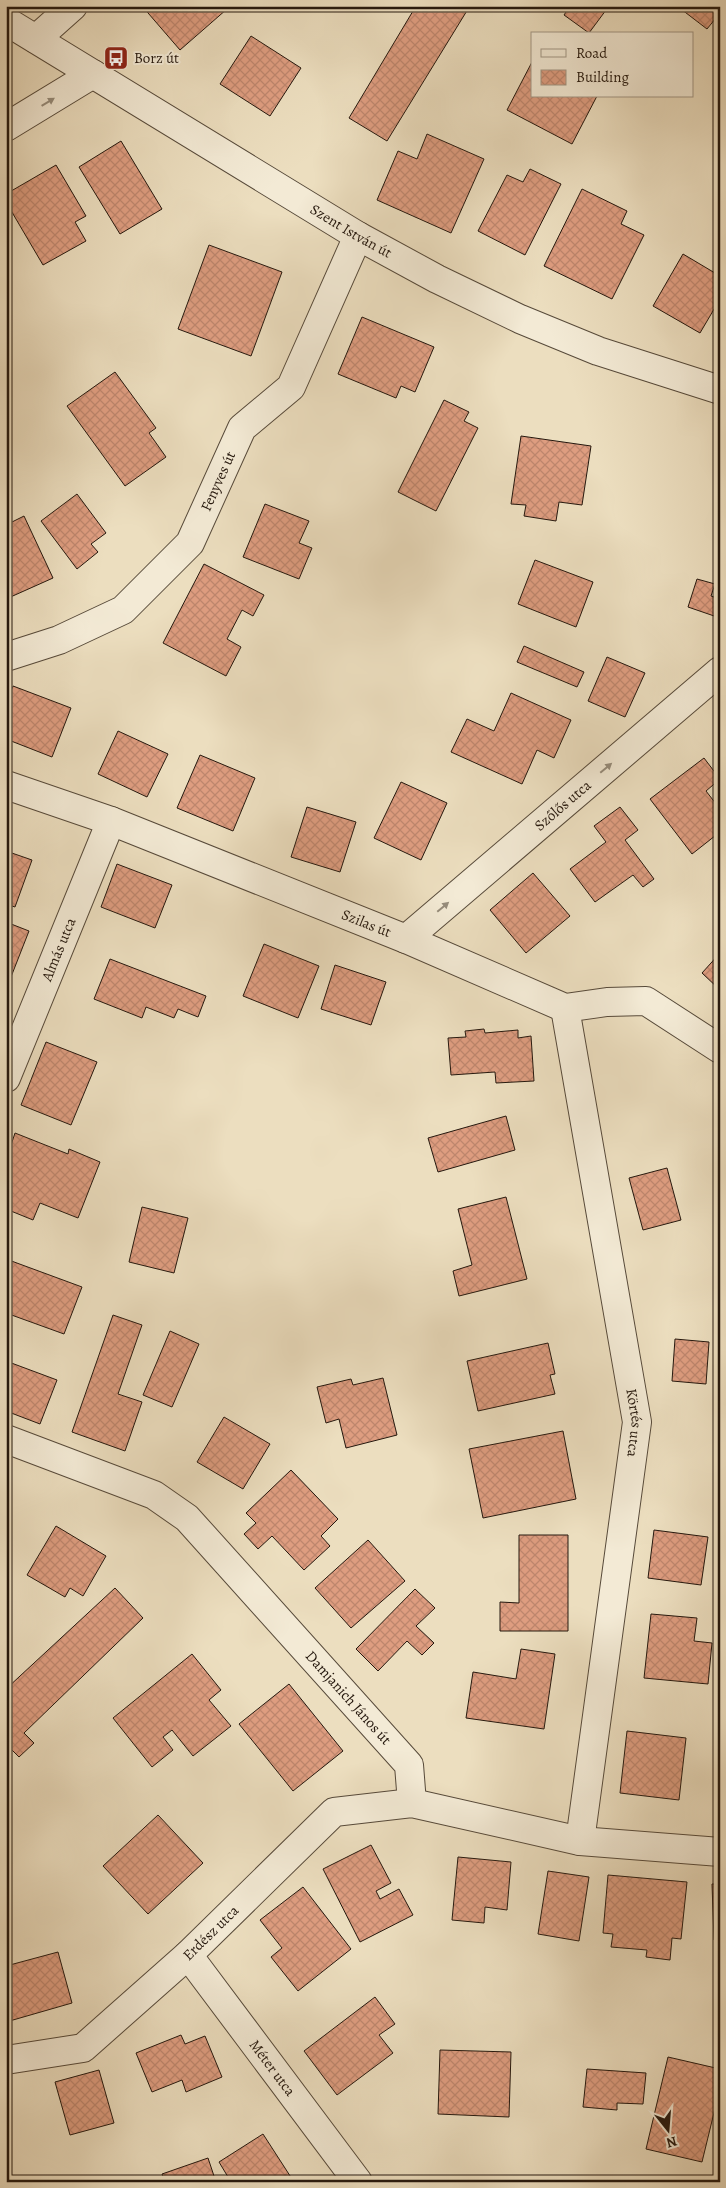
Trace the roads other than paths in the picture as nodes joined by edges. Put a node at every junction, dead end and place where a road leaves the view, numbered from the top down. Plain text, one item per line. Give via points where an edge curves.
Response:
1 (73, 6) edge
2 (6, 21) edge
3 (36, 39) junction
4 (93, 74) junction
5 (6, 127) edge
6 (358, 236) junction
7 (720, 390) edge
8 (6, 657) edge
9 (720, 671) edge
10 (6, 785) edge
11 (111, 821) junction
12 (406, 939) junction
13 (565, 1008) junction
14 (720, 1049) edge
15 (6, 1078) edge
16 (6, 1439) edge
17 (412, 1803) junction
18 (580, 1841) junction
19 (720, 1852) edge
20 (188, 1955) junction
21 (6, 2060) edge
22 (358, 2182) edge

1 - 3 street
2 - 3 street, Szent István út
3 - 4 street, Szent István út
5 -> 4 street
4 - 6 street, Szent István út
6 - 7 street, Szent István út via 520,319 598,351
6 - 8 street, Fenyves út via 292,387 242,428 190,543 122,610 59,640
12 -> 9 street, Szőlős utca
10 - 11 street, Szilas út
11 - 12 street, Szilas út
11 - 15 street, Almás utca
12 - 13 street, Szilas út
13 - 14 street via 646,1001
13 - 18 street, Körtés utca via 637,1422
16 - 17 street, Damjanich János út via 154,1495 187,1518 409,1765
17 - 18 street
17 - 20 street, Erdész utca via 334,1812
18 - 19 street
20 - 21 street, Erdész utca via 83,2048
20 - 22 street, Méter utca

